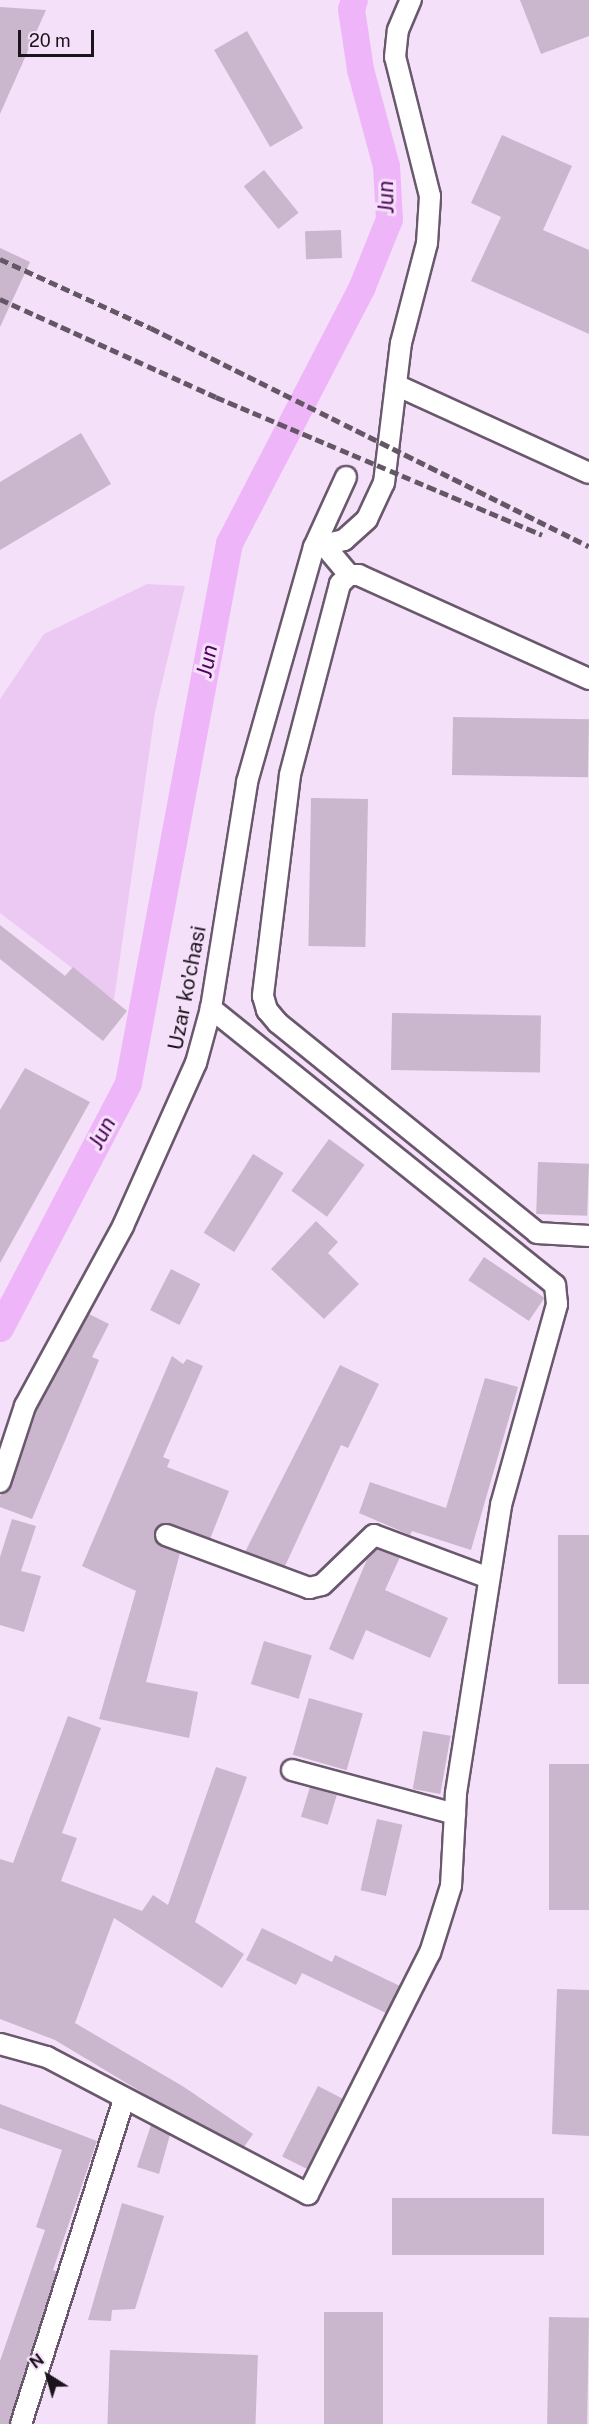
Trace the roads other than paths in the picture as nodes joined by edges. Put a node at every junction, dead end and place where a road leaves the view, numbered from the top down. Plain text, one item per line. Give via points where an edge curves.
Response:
1 (411, 0) edge
2 (396, 386) junction
3 (589, 473) edge
4 (346, 477) dead end
5 (319, 546) junction
6 (349, 575) junction
7 (589, 679) edge
8 (211, 1008) junction
9 (589, 1236) edge
10 (0, 1482) edge
11 (166, 1535) dead end
12 (489, 1578) junction
13 (292, 1770) dead end
14 (454, 1814) junction
15 (0, 2044) edge
16 (124, 2100) junction
17 (21, 2424) edge

1 - 2 street via 398,30 395,57 430,196 427,243 401,343
2 - 3 street
2 - 5 street via 384,483 367,519 344,540
4 - 5 street, Uzar ko'chasi
5 - 6 street
5 - 8 street, Uzar ko'chasi via 247,782
6 - 7 street via 359,575
6 - 9 street via 340,584 290,775 263,996 267,1010 537,1233
8 - 10 street, Uzar ko'chasi via 196,1063 123,1226 25,1406
8 - 12 street via 555,1285 557,1304 501,1505
11 - 12 street via 309,1588 322,1585 374,1535
12 - 14 street
13 - 14 street
14 - 16 street via 451,1886 430,1953 308,2194
15 - 16 street via 47,2057
16 - 17 street

